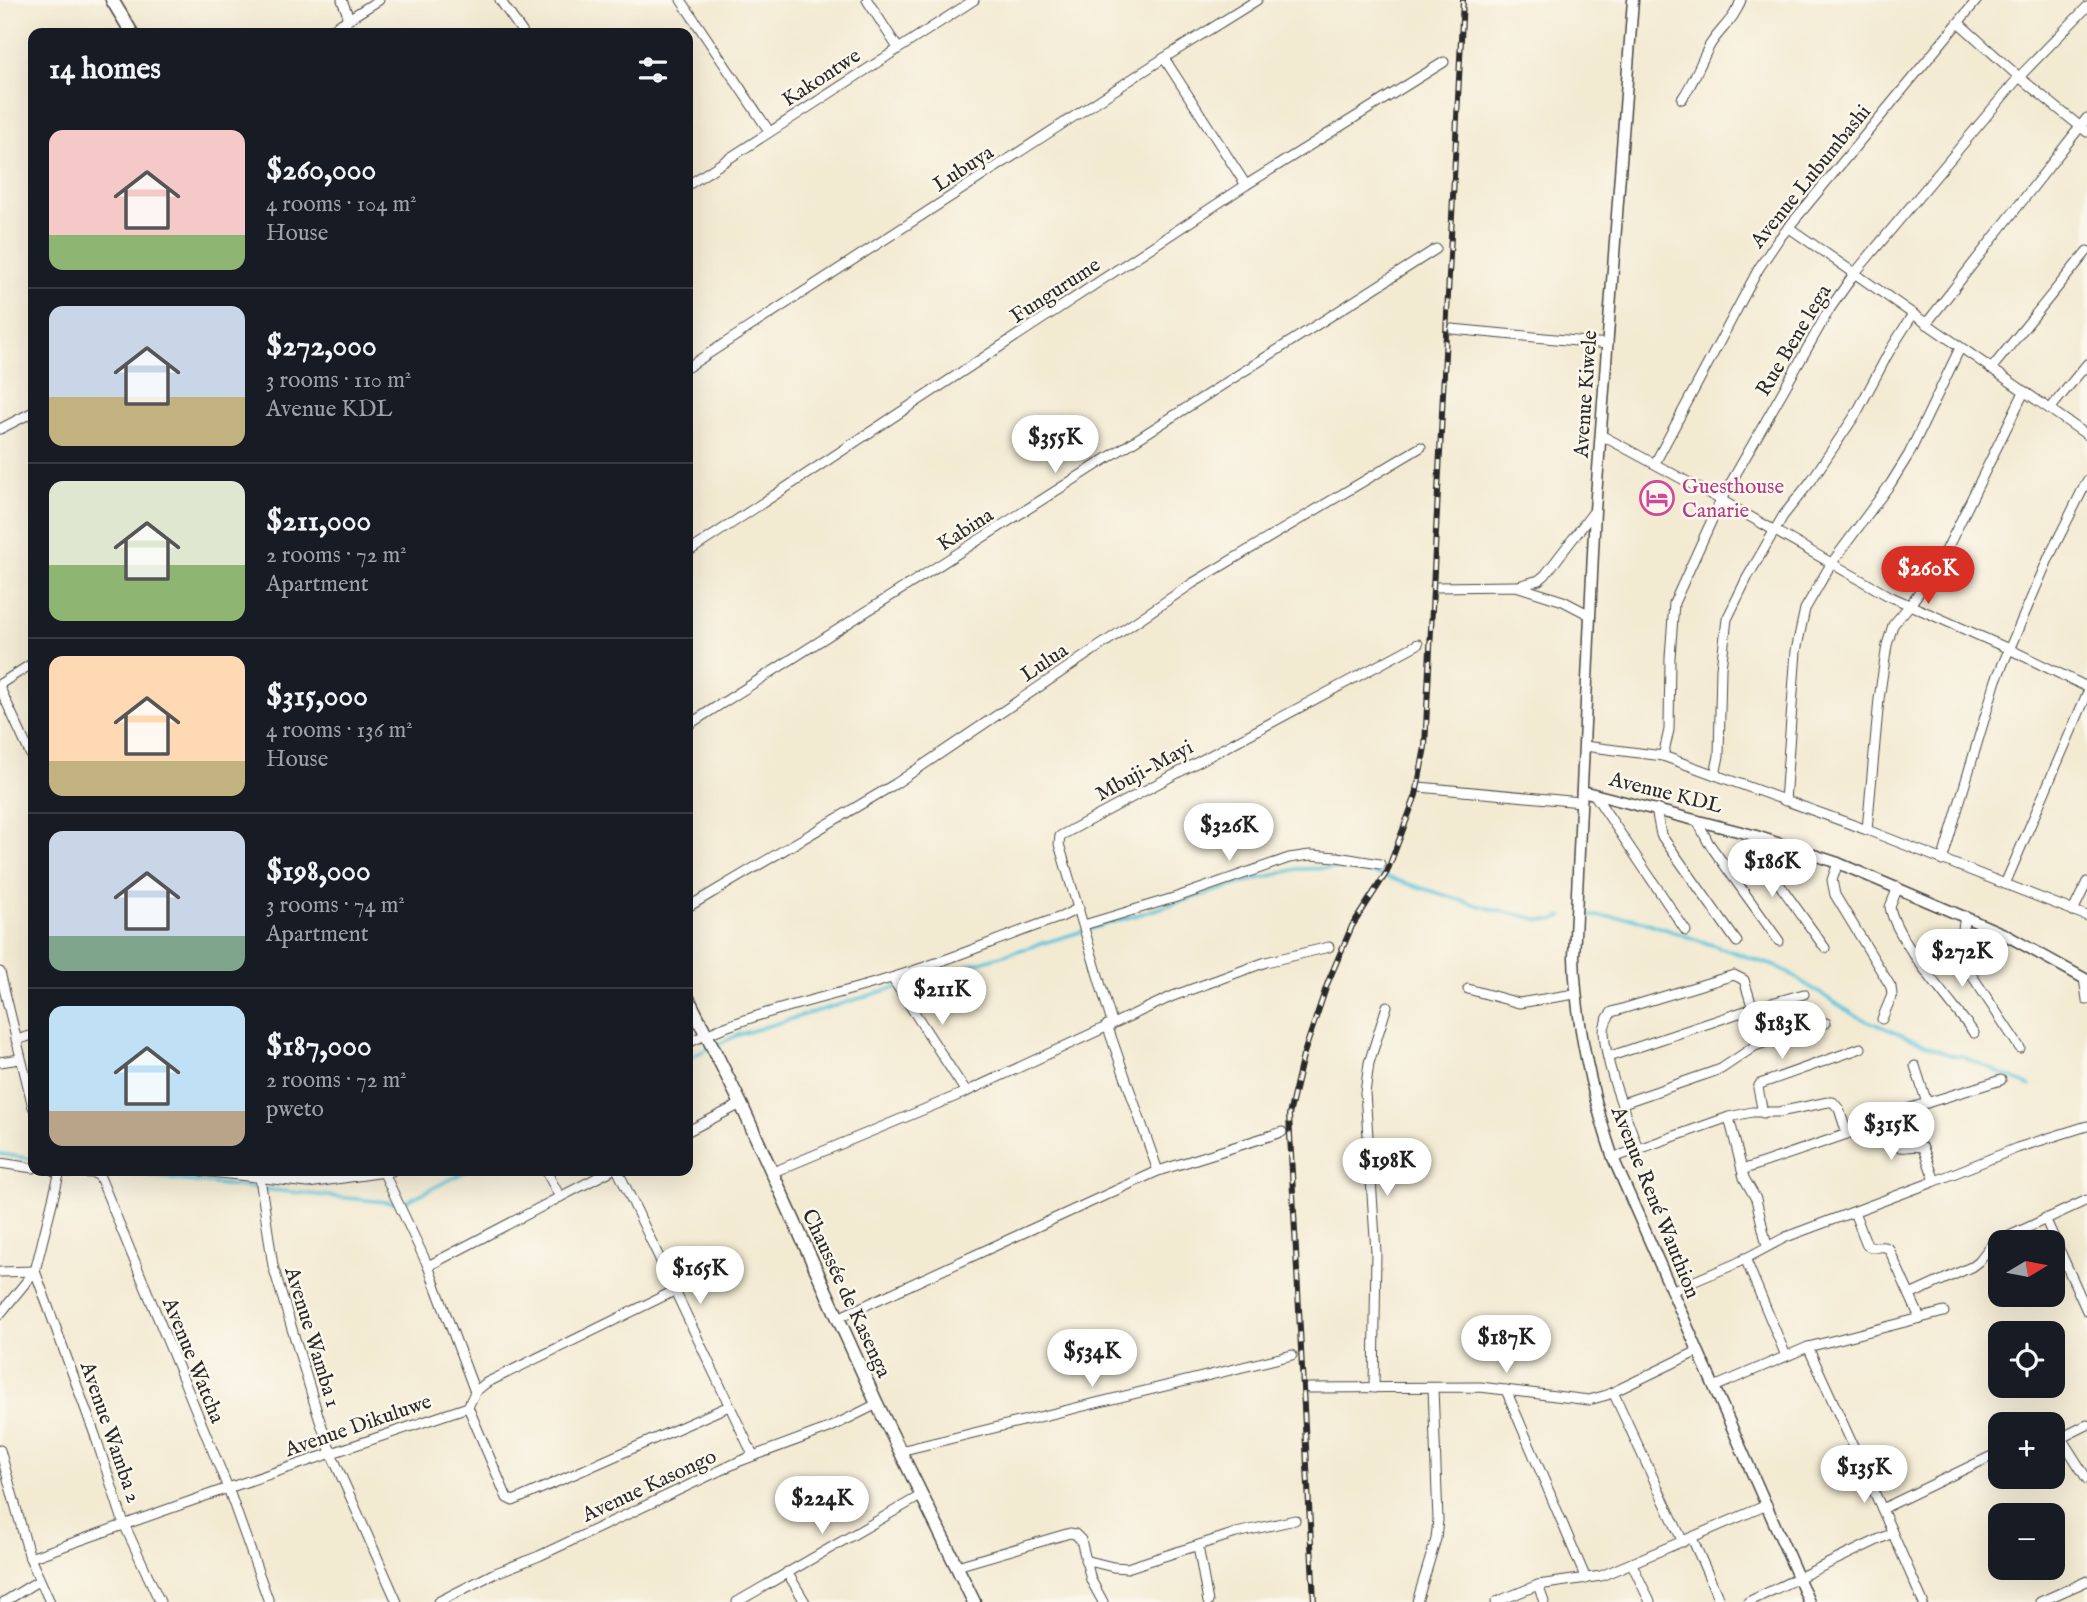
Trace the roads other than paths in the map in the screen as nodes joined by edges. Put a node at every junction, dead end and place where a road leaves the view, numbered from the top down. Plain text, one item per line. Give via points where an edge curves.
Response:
1 (112, 0) edge
2 (342, 0) edge
3 (379, 0) edge
4 (500, 0) edge
5 (681, 0) edge
6 (867, 0) edge
7 (974, 0) edge
8 (1257, 0) edge
9 (1633, 0) edge
10 (1741, 0) edge
11 (1977, 0) edge
12 (2087, 7) edge
13 (348, 20) junction
14 (1958, 23) junction
15 (129, 28) edge
16 (334, 28) edge
17 (346, 28) edge
18 (520, 28) edge
19 (898, 48) junction
20 (1164, 58) junction
21 (1444, 62) dead end
22 (2019, 77) junction
23 (1682, 99) dead end
24 (2087, 118) edge
25 (2079, 125) junction
26 (769, 131) junction
27 (2087, 132) edge
28 (693, 182) edge
29 (1246, 185) junction
30 (1788, 228) junction
31 (1436, 249) dead end
32 (2087, 251) edge
33 (1854, 274) junction
34 (1913, 314) junction
35 (1926, 324) junction
36 (1452, 329) dead end
37 (1608, 344) junction
38 (1960, 348) junction
39 (693, 364) edge
40 (2087, 364) edge
41 (1991, 369) junction
42 (2024, 392) junction
43 (2050, 410) junction
44 (28, 415) edge
45 (0, 429) edge
46 (1601, 435) junction
47 (2087, 435) edge
48 (1421, 447) dead end
49 (1655, 463) junction
50 (2087, 481) edge
51 (1721, 499) junction
52 (1595, 510) junction
53 (1774, 531) junction
54 (693, 549) edge
55 (1830, 564) junction
56 (1516, 586) junction
57 (1435, 587) dead end
58 (1910, 605) junction
59 (1590, 615) junction
60 (1418, 644) dead end
61 (2009, 649) junction
62 (28, 666) edge
63 (0, 686) edge
64 (2087, 687) edge
65 (2087, 694) edge
66 (693, 722) edge
67 (1584, 746) junction
68 (28, 749) edge
69 (1663, 756) junction
70 (1715, 775) junction
71 (1419, 786) dead end
72 (1586, 796) junction
73 (1785, 801) junction
74 (1656, 809) junction
75 (1697, 820) junction
76 (1867, 830) junction
77 (1753, 835) junction
78 (1941, 861) junction
79 (1838, 863) junction
80 (1380, 864) dead end
81 (2087, 881) edge
82 (2005, 884) junction
83 (1898, 887) junction
84 (693, 904) edge
85 (1079, 908) junction
86 (2073, 911) junction
87 (1965, 916) junction
88 (2087, 916) edge
89 (1084, 925) junction
90 (1686, 931) dead end
91 (1779, 941) dead end
92 (1737, 942) dead end
93 (1329, 947) dead end
94 (1825, 948) dead end
95 (0, 972) edge
96 (892, 978) junction
97 (2085, 979) edge
98 (1468, 989) dead end
99 (1575, 994) junction
100 (1804, 994) dead end
101 (2087, 1000) edge
102 (1387, 1006) dead end
103 (693, 1008) edge
104 (1753, 1009) junction
105 (1882, 1019) dead end
106 (1826, 1023) dead end
107 (1110, 1024) junction
108 (1974, 1033) dead end
109 (28, 1036) edge
110 (16, 1040) junction
111 (693, 1043) edge
112 (711, 1043) junction
113 (1861, 1048) dead end
114 (2020, 1048) dead end
115 (1608, 1057) junction
116 (20, 1059) junction
117 (0, 1062) edge
118 (1914, 1066) dead end
119 (2001, 1080) dead end
120 (28, 1089) edge
121 (966, 1092) junction
122 (1623, 1103) junction
123 (1927, 1103) junction
124 (741, 1104) junction
125 (1763, 1113) junction
126 (1729, 1117) junction
127 (1883, 1118) junction
128 (2087, 1126) edge
129 (693, 1128) edge
130 (1282, 1132) dead end
131 (1847, 1134) junction
132 (1638, 1149) junction
133 (1614, 1158) junction
134 (0, 1163) edge
135 (28, 1167) edge
136 (1742, 1170) junction
137 (1158, 1171) junction
138 (771, 1173) junction
139 (59, 1176) edge
140 (98, 1176) edge
141 (229, 1176) edge
142 (356, 1176) edge
143 (388, 1176) edge
144 (549, 1176) edge
145 (600, 1176) edge
146 (620, 1176) edge
147 (1934, 1181) junction
148 (261, 1182) edge
149 (560, 1197) junction
150 (2087, 1200) edge
151 (1854, 1212) junction
152 (2045, 1218) junction
153 (1767, 1246) junction
154 (1745, 1258) junction
155 (428, 1266) junction
156 (35, 1270) junction
157 (0, 1272) edge
158 (676, 1290) junction
159 (1671, 1291) junction
160 (1910, 1295) junction
161 (2087, 1311) edge
162 (1944, 1312) dead end
163 (0, 1314) edge
164 (838, 1318) junction
165 (1920, 1318) junction
166 (1808, 1347) junction
167 (1698, 1351) junction
168 (1292, 1355) dead end
169 (1786, 1356) junction
170 (1714, 1387) junction
171 (1309, 1388) dead end
172 (1374, 1388) junction
173 (1433, 1388) junction
174 (1506, 1390) junction
175 (475, 1392) junction
176 (1613, 1392) junction
177 (877, 1404) junction
178 (729, 1406) junction
179 (468, 1407) junction
180 (2087, 1425) edge
181 (2065, 1435) edge
182 (2065, 1449) edge
183 (0, 1450) edge
184 (900, 1451) junction
185 (331, 1452) junction
186 (753, 1455) junction
187 (1988, 1458) edge
188 (2087, 1479) edge
189 (228, 1488) junction
190 (922, 1496) junction
191 (1767, 1505) junction
192 (1882, 1509) junction
193 (1295, 1520) dead end
194 (124, 1524) junction
195 (1892, 1533) junction
196 (1688, 1540) junction
197 (1198, 1545) junction
198 (30, 1558) junction
199 (1085, 1560) junction
200 (1632, 1564) junction
201 (957, 1566) junction
202 (788, 1572) junction
203 (1799, 1578) junction
204 (1586, 1579) junction
205 (38, 1580) junction
206 (2087, 1581) edge
207 (1538, 1585) junction
208 (4, 1602) edge
209 (50, 1602) edge
210 (160, 1602) edge
211 (269, 1602) edge
212 (397, 1602) edge
213 (439, 1602) edge
214 (737, 1602) edge
215 (805, 1602) edge
216 (974, 1602) edge
217 (1102, 1602) edge
218 (1208, 1602) edge
219 (1416, 1602) edge
220 (1496, 1602) edge
221 (1544, 1602) edge
222 (1650, 1602) edge
223 (1720, 1602) edge
224 (1748, 1602) edge
225 (1809, 1602) edge
226 (1923, 1602) edge
227 (2040, 1602) edge

1 - 15 main road
2 - 13 street
3 - 13 street
4 - 18 street
5 - 26 street
6 - 19 street
7 - 19 street, Kakontwe
8 - 20 street, Lubuya
9 - 37 street, Avenue Kiwele
10 - 23 street
11 - 14 street, Avenue Lubumbashi
12 - 22 street, Rue Bene lega
13 - 16 street
13 - 17 street
14 - 22 street
14 - 30 street, Avenue Lubumbashi
19 - 26 street, Kakontwe
20 - 29 street
20 - 39 street, Lubuya
21 - 29 street, Fungurume
22 - 25 street
22 - 33 street, Rue Bene lega
24 - 25 street
25 - 27 street
25 - 35 street
26 - 28 street, Kakontwe
29 - 54 street, Fungurume
30 - 33 street
30 - 49 street, Avenue Lubumbashi via 1759,268
31 - 66 street, Kabina
32 - 41 street
33 - 34 street
33 - 51 street, Rue Bene lega
34 - 35 street
34 - 53 street via 1856,414
35 - 38 street
36 - 37 street
37 - 46 street, Avenue Kiwele
38 - 41 street
38 - 55 street via 1903,464
40 - 43 street
41 - 42 street
42 - 43 street
42 - 58 street via 1941,561
43 - 47 street
44 - 45 street
46 - 49 street
46 - 52 street, Avenue Kiwele
48 - 84 street, Lulua via 1194,583 895,785
49 - 51 street
50 - 61 street
51 - 53 street
51 - 69 street, Rue Bene lega via 1674,603 1669,730
52 - 56 street via 1545,575
52 - 59 street, Avenue Kiwele
53 - 55 street
53 - 70 street via 1727,619
55 - 58 street
55 - 73 street via 1800,625
56 - 57 street
56 - 59 street
58 - 61 street
58 - 76 street via 1893,625 1887,645
59 - 67 street, Avenue Kiwele
60 - 85 street, Mbuji-Mayi via 1060,836
61 - 64 street
61 - 78 street via 1984,713
62 - 63 street
63 - 68 street
65 - 82 street
67 - 69 street
67 - 72 street, Avenue Kiwele
69 - 70 street
70 - 73 street
71 - 72 street
72 - 74 street, Avenue KDL
72 - 90 street
72 - 99 street, Avenue René Wauthion
73 - 76 street
74 - 75 street, Avenue KDL
74 - 92 street via 1661,835
75 - 77 street, Avenue KDL
75 - 91 street
76 - 78 street
77 - 79 street, Avenue KDL
77 - 94 street via 1762,860
78 - 82 street
79 - 83 street, Avenue KDL
79 - 105 street via 1832,880 1835,895 1891,987
80 - 89 street via 1310,855 1289,859
81 - 86 street
82 - 86 street
83 - 87 street, Avenue KDL
83 - 108 street via 1890,907 1898,929
85 - 89 street, Mbuji-Mayi
85 - 96 street
86 - 88 street
87 - 97 street, Avenue KDL
87 - 114 street via 1961,959
89 - 107 street, Mbuji-Mayi
93 - 107 street via 1227,975
95 - 110 street
96 - 112 street
96 - 121 street
97 - 101 street
98 - 99 street via 1519,1003
99 - 133 street, Avenue René Wauthion via 1591,1087
100 - 104 street
102 - 172 street via 1365,1093 1376,1252
103 - 112 main road, Chaussée de Kasenga
104 - 115 street
104 - 115 street via 1744,980 1734,975 1617,1009 1605,1025
106 - 122 street via 1755,1046 1721,1069
107 - 121 street
107 - 137 street, Mbuji-Mayi
109 - 110 street
110 - 116 street
111 - 112 street
112 - 124 main road, Chaussée de Kasenga
113 - 125 street via 1760,1084
115 - 122 street
116 - 117 street
116 - 120 street
118 - 123 street
119 - 123 street
121 - 138 street
122 - 132 street
123 - 127 street
124 - 129 street
124 - 138 main road, Chaussée de Kasenga
125 - 126 street
125 - 131 street via 1833,1102
126 - 132 street
126 - 136 street
127 - 131 street
127 - 147 street via 1893,1145 1923,1148
128 - 147 street
130 - 137 street
131 - 136 street
132 - 133 street
133 - 159 street, Avenue René Wauthion
134 - 135 street
136 - 153 street via 1756,1199
137 - 164 street
138 - 164 main road, Chaussée de Kasenga
139 - 156 street
140 - 189 street, Avenue Watcha
141 - 148 street
142 - 148 street via 320,1182
143 - 155 street
144 - 149 street
145 - 149 street
146 - 158 street
147 - 151 street
148 - 185 street, Avenue Wamba 1 via 273,1266
149 - 155 street
150 - 152 street
151 - 153 street
151 - 160 street via 1867,1245 1889,1250
152 - 160 street via 1992,1244 1971,1267
152 - 161 street
153 - 154 street
154 - 159 street
154 - 169 street
155 - 175 street
156 - 157 street
156 - 163 street
156 - 194 street, Avenue Wamba 2
158 - 175 street via 485,1383
158 - 178 street
159 - 167 street, Avenue René Wauthion
160 - 165 street
162 - 165 street
164 - 177 main road, Chaussée de Kasenga
165 - 166 street
166 - 169 street
166 - 192 street
167 - 170 street, Avenue René Wauthion
167 - 176 street
168 - 184 street
169 - 170 street
170 - 191 street, Avenue René Wauthion
171 - 172 street
172 - 173 street
173 - 174 street
173 - 219 street via 1438,1520
174 - 176 street via 1580,1400
174 - 204 street
175 - 179 street
176 - 196 street
177 - 184 main road, Chaussée de Kasenga
177 - 186 street, Avenue Kasongo via 829,1428
178 - 179 street via 513,1501 507,1498
178 - 186 street
179 - 185 street, Avenue Dikuluwe
180 - 181 street
182 - 188 street
183 - 198 street
184 - 190 main road, Chaussée de Kasenga
185 - 189 street, Avenue Dikuluwe
185 - 212 street, Avenue Wamba 1
186 - 213 street, Avenue Kasongo
187 - 192 street
189 - 194 street, Avenue Dikuluwe
189 - 211 street, Avenue Watcha
190 - 201 main road, Chaussée de Kasenga
190 - 202 street
191 - 196 street
191 - 203 street, Avenue René Wauthion
192 - 195 street
193 - 197 street
194 - 198 street, Avenue Dikuluwe
194 - 210 street, Avenue Wamba 2
195 - 203 street
195 - 226 street
196 - 200 street
196 - 223 street
197 - 199 street via 1127,1567
197 - 218 street
198 - 205 street
199 - 201 street via 1081,1540 1073,1533
199 - 217 street
200 - 204 street
200 - 222 street
201 - 216 main road, Chaussée de Kasenga
202 - 214 street
202 - 215 street
203 - 224 street
203 - 225 street, Avenue René Wauthion
204 - 207 street
205 - 208 street
205 - 209 street
206 - 227 street
207 - 220 street
207 - 221 street

